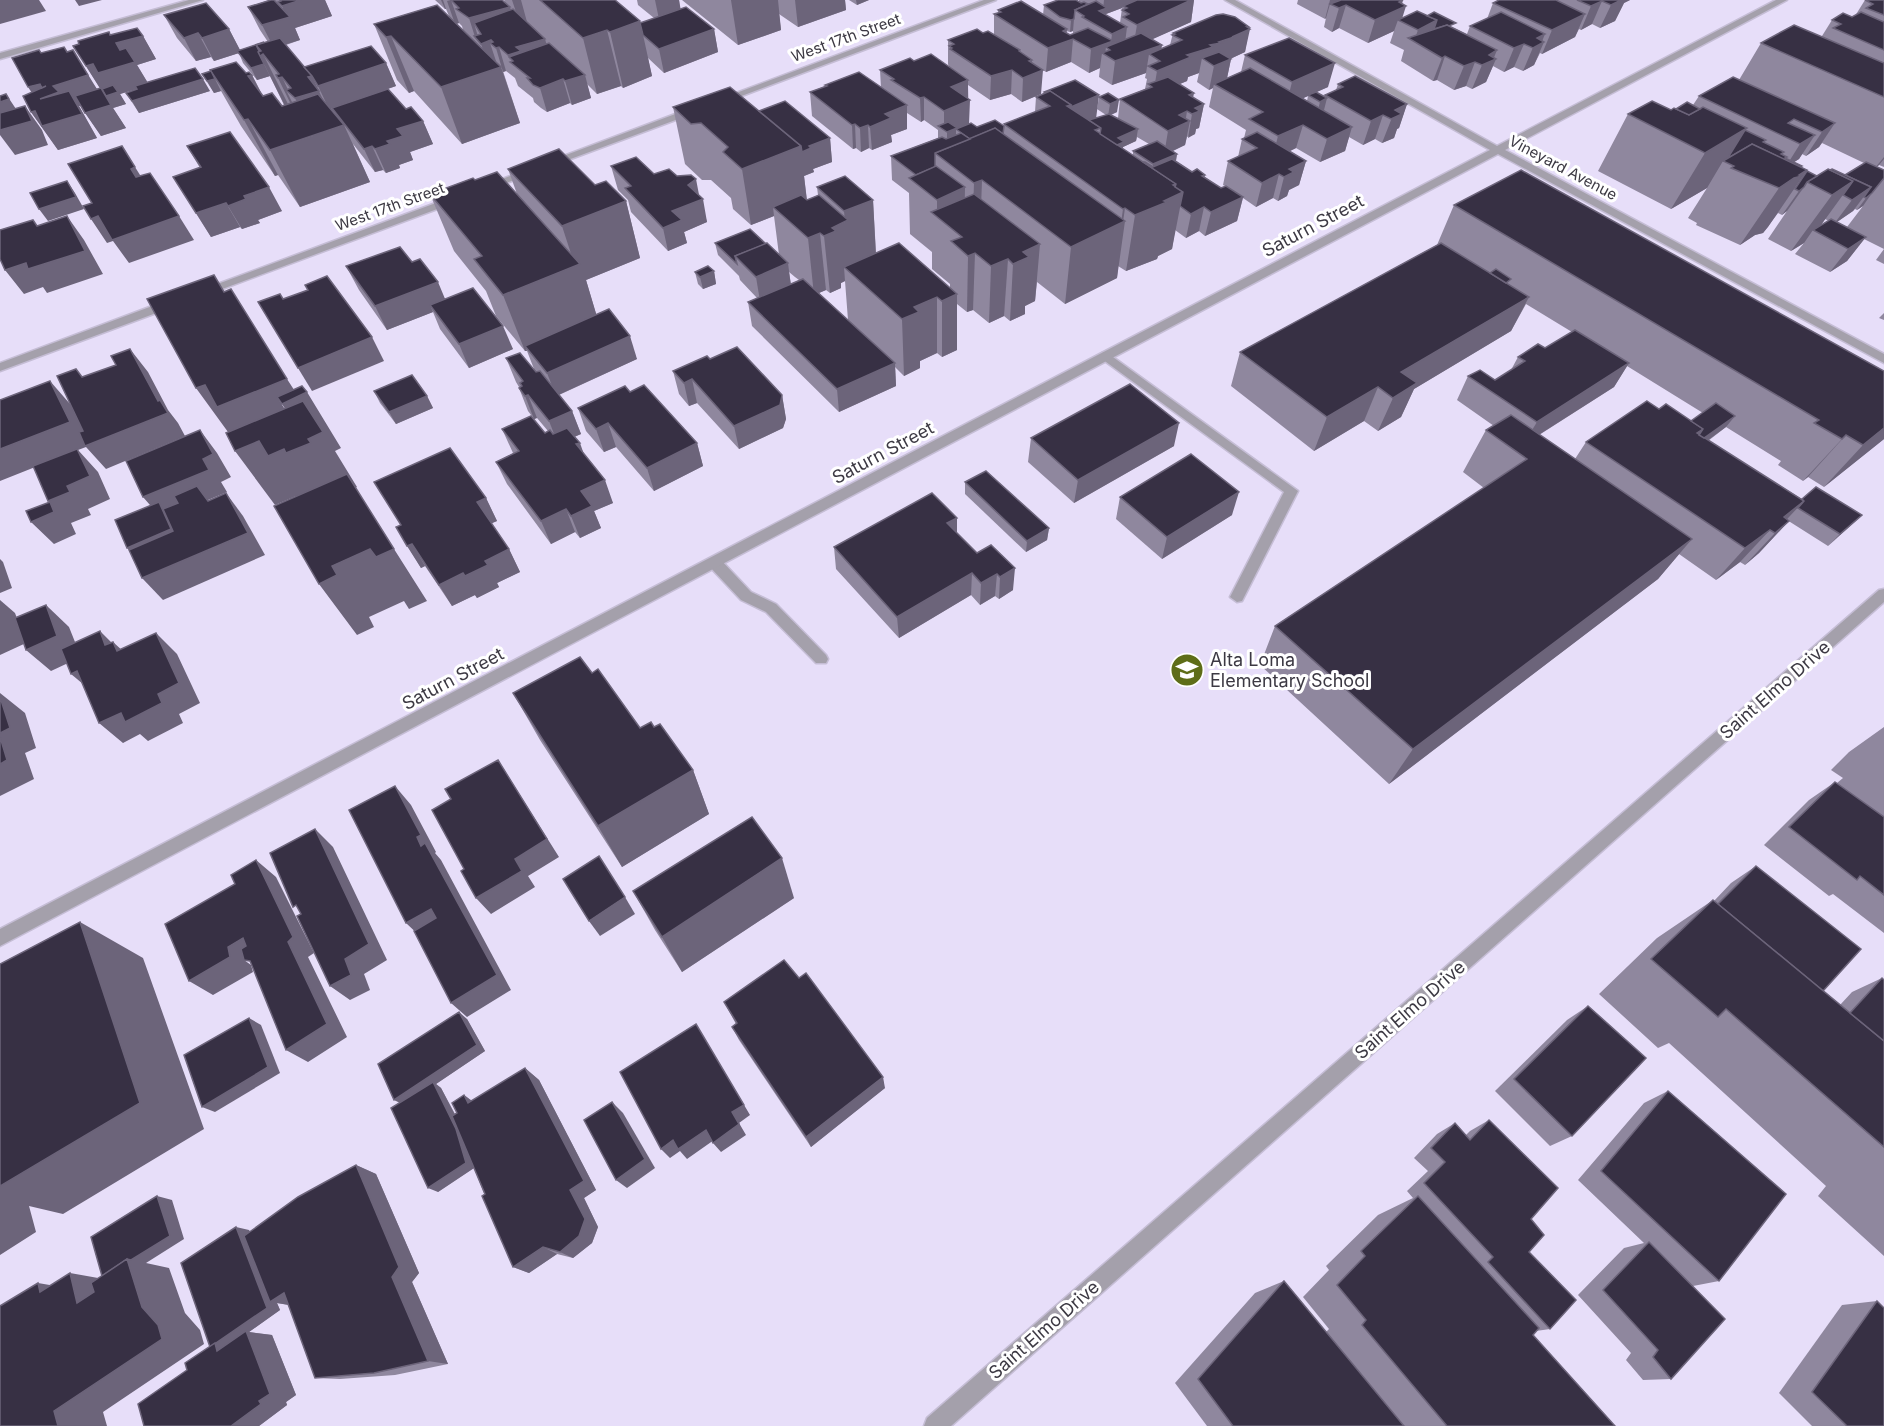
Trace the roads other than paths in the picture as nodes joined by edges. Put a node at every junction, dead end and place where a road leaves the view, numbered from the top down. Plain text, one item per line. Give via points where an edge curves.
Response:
1 (199, 0) edge
2 (993, 0) edge
3 (1229, 0) edge
4 (1783, 0) edge
5 (0, 56) edge
6 (714, 103) edge
7 (703, 107) edge
8 (1497, 150) junction
9 (480, 189) edge
10 (457, 198) edge
11 (190, 297) edge
12 (178, 301) edge
13 (1106, 356) junction
14 (1884, 359) edge
15 (0, 367) edge
16 (714, 562) junction
17 (1884, 594) edge
18 (1237, 597) dead end
19 (821, 659) dead end
20 (0, 938) edge
21 (935, 1426) edge

1 - 5 street
2 - 6 street, West 17th Street
3 - 8 street, Vineyard Avenue
4 - 8 street, Saturn Street
7 - 9 street
8 - 13 street, Saturn Street
8 - 14 street, Vineyard Avenue
10 - 11 street, West 17th Street
12 - 15 street
13 - 16 street, Saturn Street
13 - 18 street via 1291,490
16 - 19 street via 746,596 771,608
16 - 20 street, Saturn Street
17 - 21 street, Saint Elmo Drive

